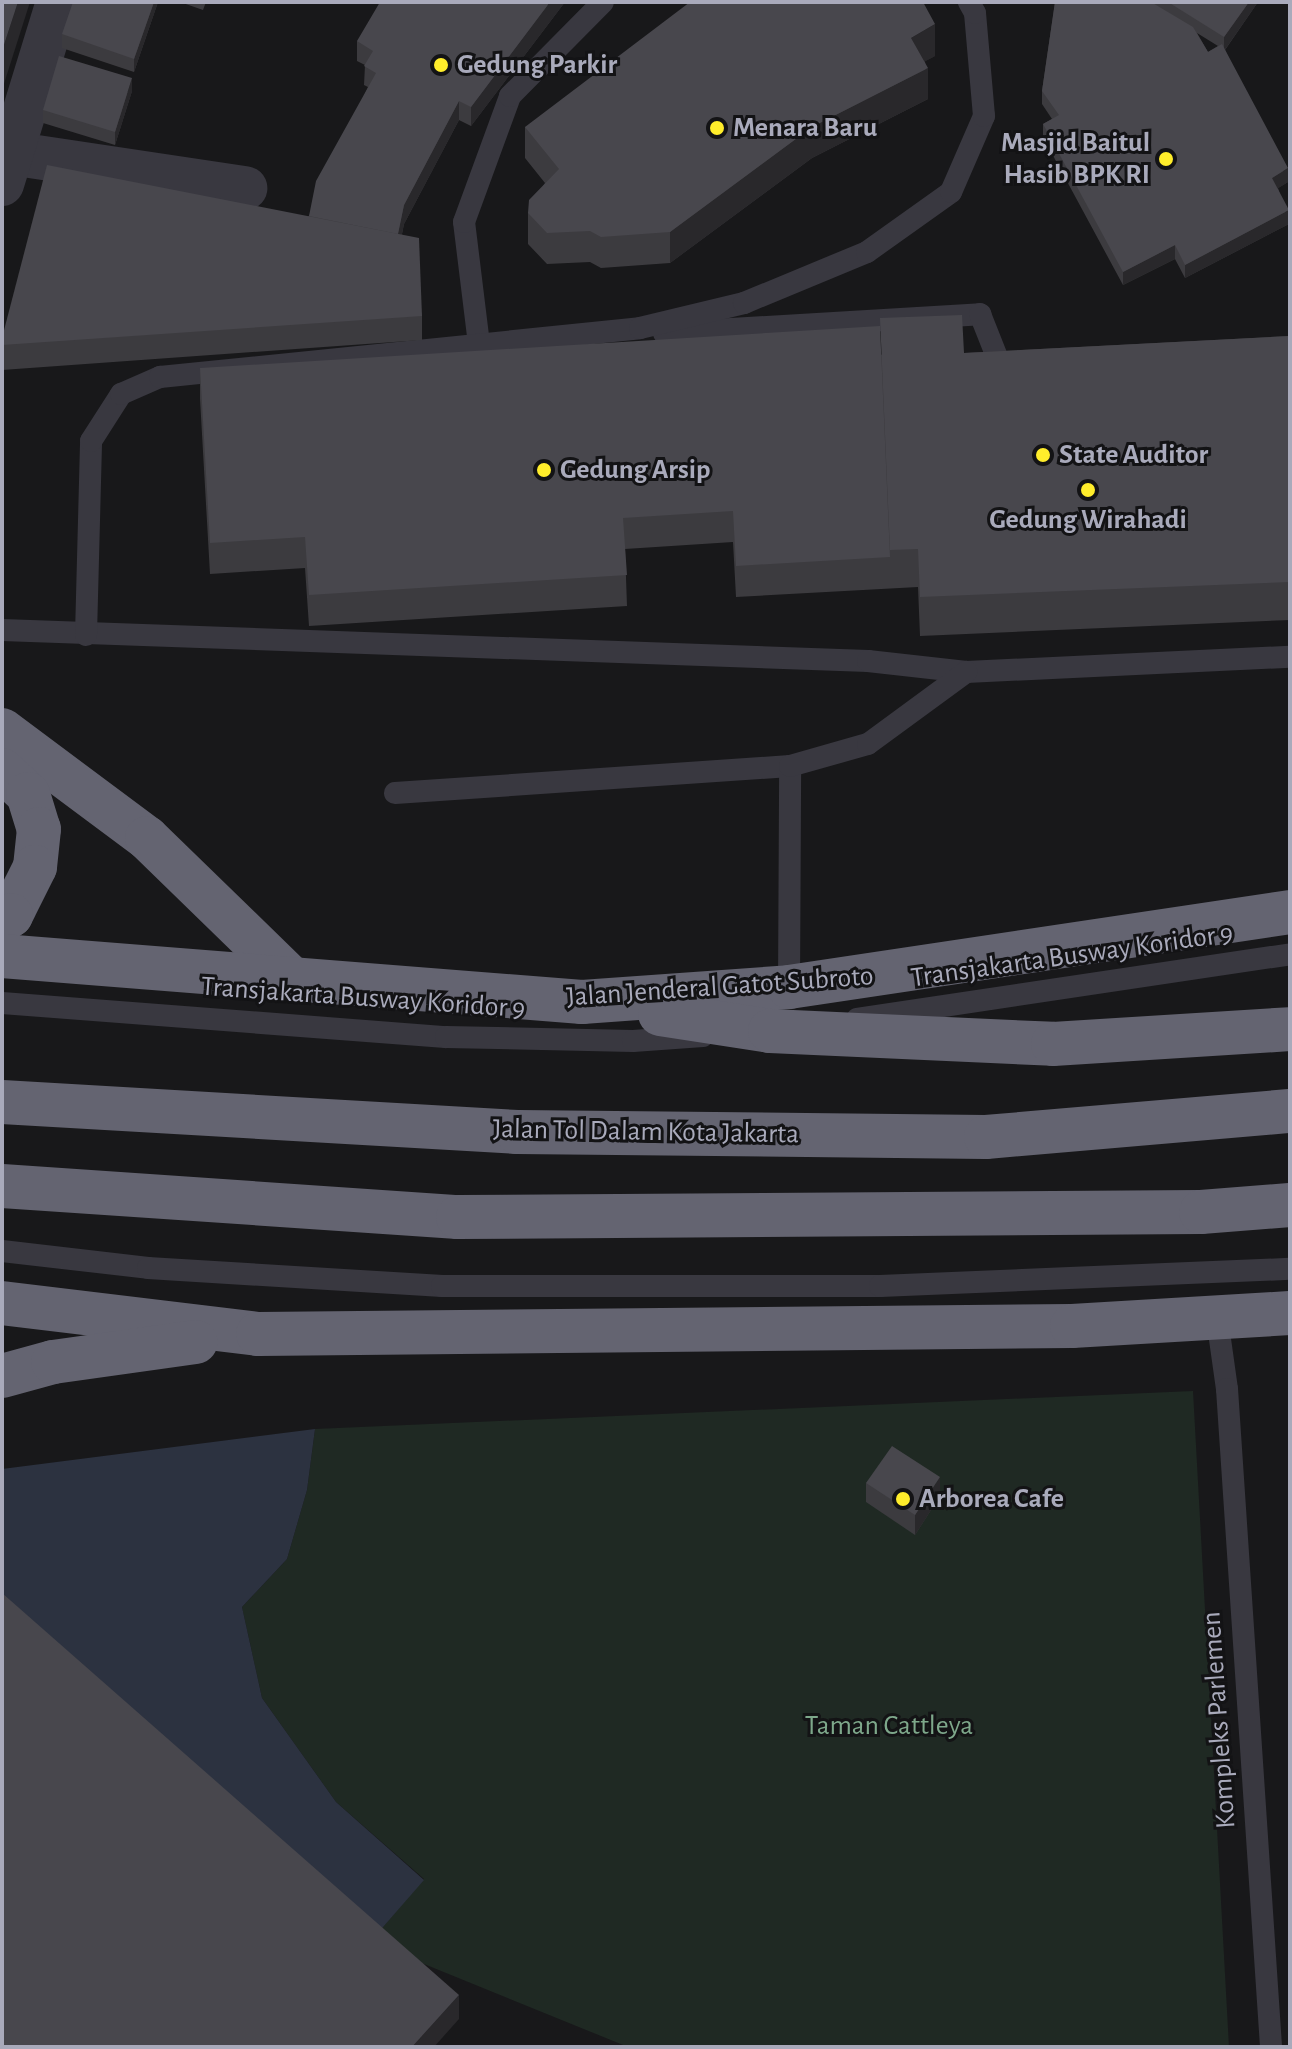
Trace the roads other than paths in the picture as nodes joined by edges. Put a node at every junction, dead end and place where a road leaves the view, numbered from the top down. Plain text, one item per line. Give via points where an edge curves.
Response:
1 (58, 2) edge
2 (602, 2) edge
3 (969, 2) edge
4 (6, 169) edge
5 (245, 188) dead end
6 (479, 344) junction
7 (1032, 365) edge
8 (2, 630) edge
9 (86, 635) junction
10 (1290, 657) edge
11 (966, 672) junction
12 (2, 730) edge
13 (790, 766) junction
14 (2, 770) edge
15 (395, 793) dead end
16 (1290, 912) edge
17 (2, 921) edge
18 (1290, 954) edge
19 (2, 956) edge
20 (290, 977) junction
21 (789, 987) junction
22 (582, 1002) junction
23 (2, 1003) edge
24 (1290, 1029) edge
25 (770, 1031) junction
26 (2, 1102) edge
27 (1290, 1111) edge
28 (2, 1186) edge
29 (1290, 1205) edge
30 (2, 1251) edge
31 (1290, 1269) edge
32 (2, 1303) edge
33 (1290, 1313) edge
34 (1217, 1318) junction
35 (258, 1334) junction
36 (2, 1376) edge
37 (1271, 2047) edge

1 - 4 street
2 - 6 lane via 510,96 469,208 464,222
3 - 6 lane via 975,13 984,116 951,192 867,252 744,303 640,328
4 - 5 street
6 - 7 lane via 980,314 1001,367
6 - 9 lane via 160,377 121,394 91,441
8 - 9 lane
9 - 11 lane via 838,660
10 - 11 lane
11 - 13 lane via 868,744
12 - 20 highway via 147,838
13 - 15 lane
13 - 21 lane
14 - 17 highway via 28,794 39,829 35,867 11,915
16 - 21 highway, Jalan Jenderal Gatot Subroto
18 - 25 lane, Transjakarta Busway Koridor 9
19 - 20 highway, Jalan Jenderal Gatot Subroto
20 - 22 highway, Jalan Jenderal Gatot Subroto
21 - 22 highway, Jalan Jenderal Gatot Subroto
22 - 25 highway
23 - 25 lane, Transjakarta Busway Koridor 9 via 446,1037 633,1041
24 - 25 highway via 1053,1044
26 - 27 highway, Jalan Tol Dalam Kota Jakarta via 517,1132 986,1137
28 - 29 highway via 458,1217 1201,1212
30 - 31 lane via 148,1268 442,1286 880,1286
32 - 35 highway
33 - 34 highway
34 - 35 highway via 1072,1326
34 - 37 lane, Kompleks Parlemen via 1227,1389
35 - 36 highway via 53,1362

